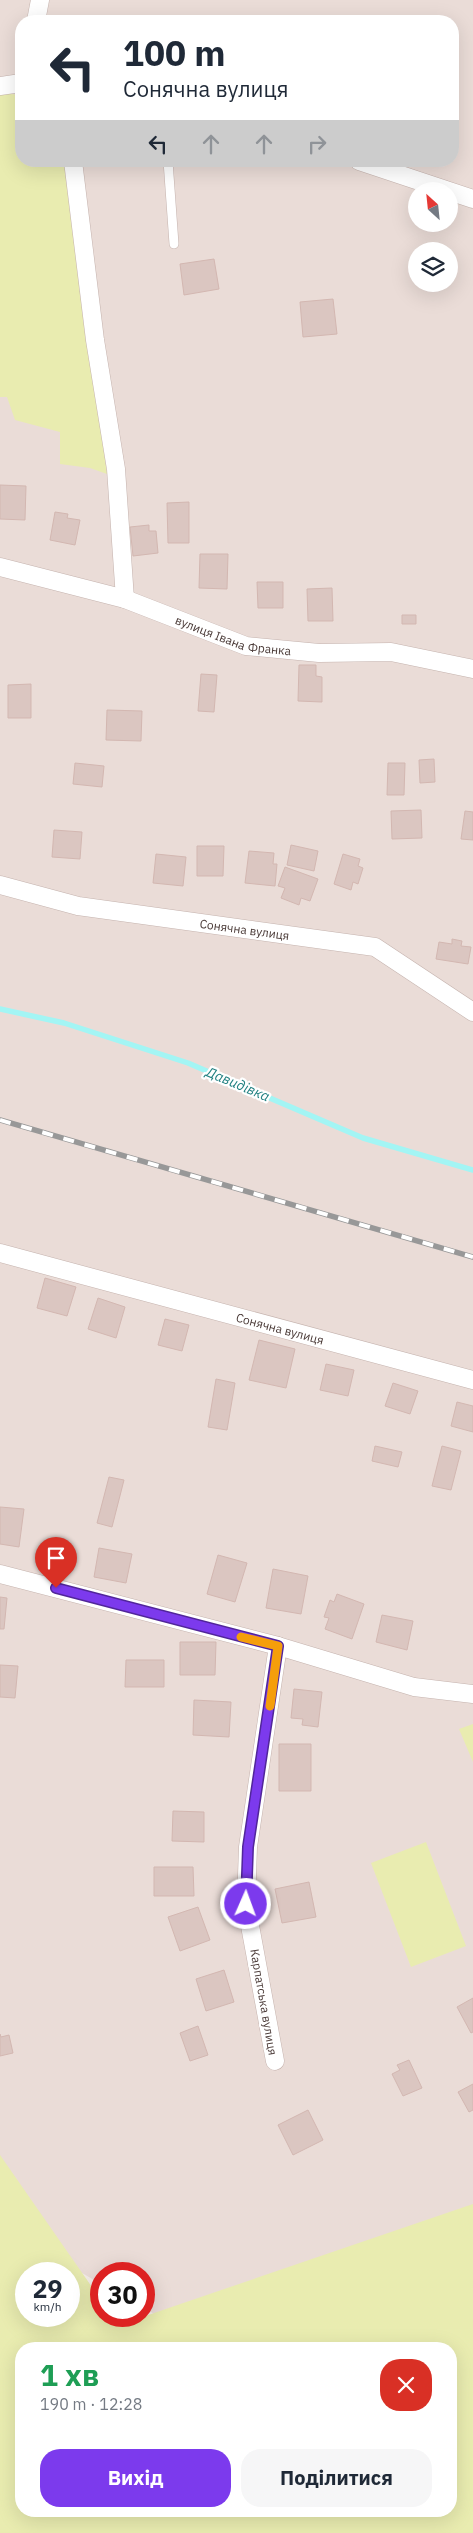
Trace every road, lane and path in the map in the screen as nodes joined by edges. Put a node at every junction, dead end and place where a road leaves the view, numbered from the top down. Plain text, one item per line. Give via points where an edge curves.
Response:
1 (40, 0) edge
2 (37, 15) edge
3 (15, 83) edge
4 (0, 86) edge
5 (74, 167) edge
6 (168, 167) edge
7 (377, 167) edge
8 (473, 199) edge
9 (174, 244) dead end
10 (0, 567) edge
11 (125, 598) junction
12 (473, 669) edge
13 (0, 885) edge
14 (473, 1012) edge
15 (0, 1253) edge
16 (473, 1380) edge
17 (0, 1574) edge
18 (278, 1646) junction
19 (473, 1694) edge
20 (275, 2061) dead end

1 - 2 street
3 - 4 street
5 - 11 street via 95,340 116,469
6 - 9 lane
7 - 8 street
10 - 11 street, вулиця Івана Франка
11 - 12 street, вулиця Івана Франка via 246,646 319,653 391,652
13 - 14 street, Сонячна вулиця via 78,906 376,947
15 - 16 street, Сонячна вулиця
17 - 18 street
18 - 19 street via 414,1687
18 - 20 street, Карпатська вулиця via 248,1847 246,1904

